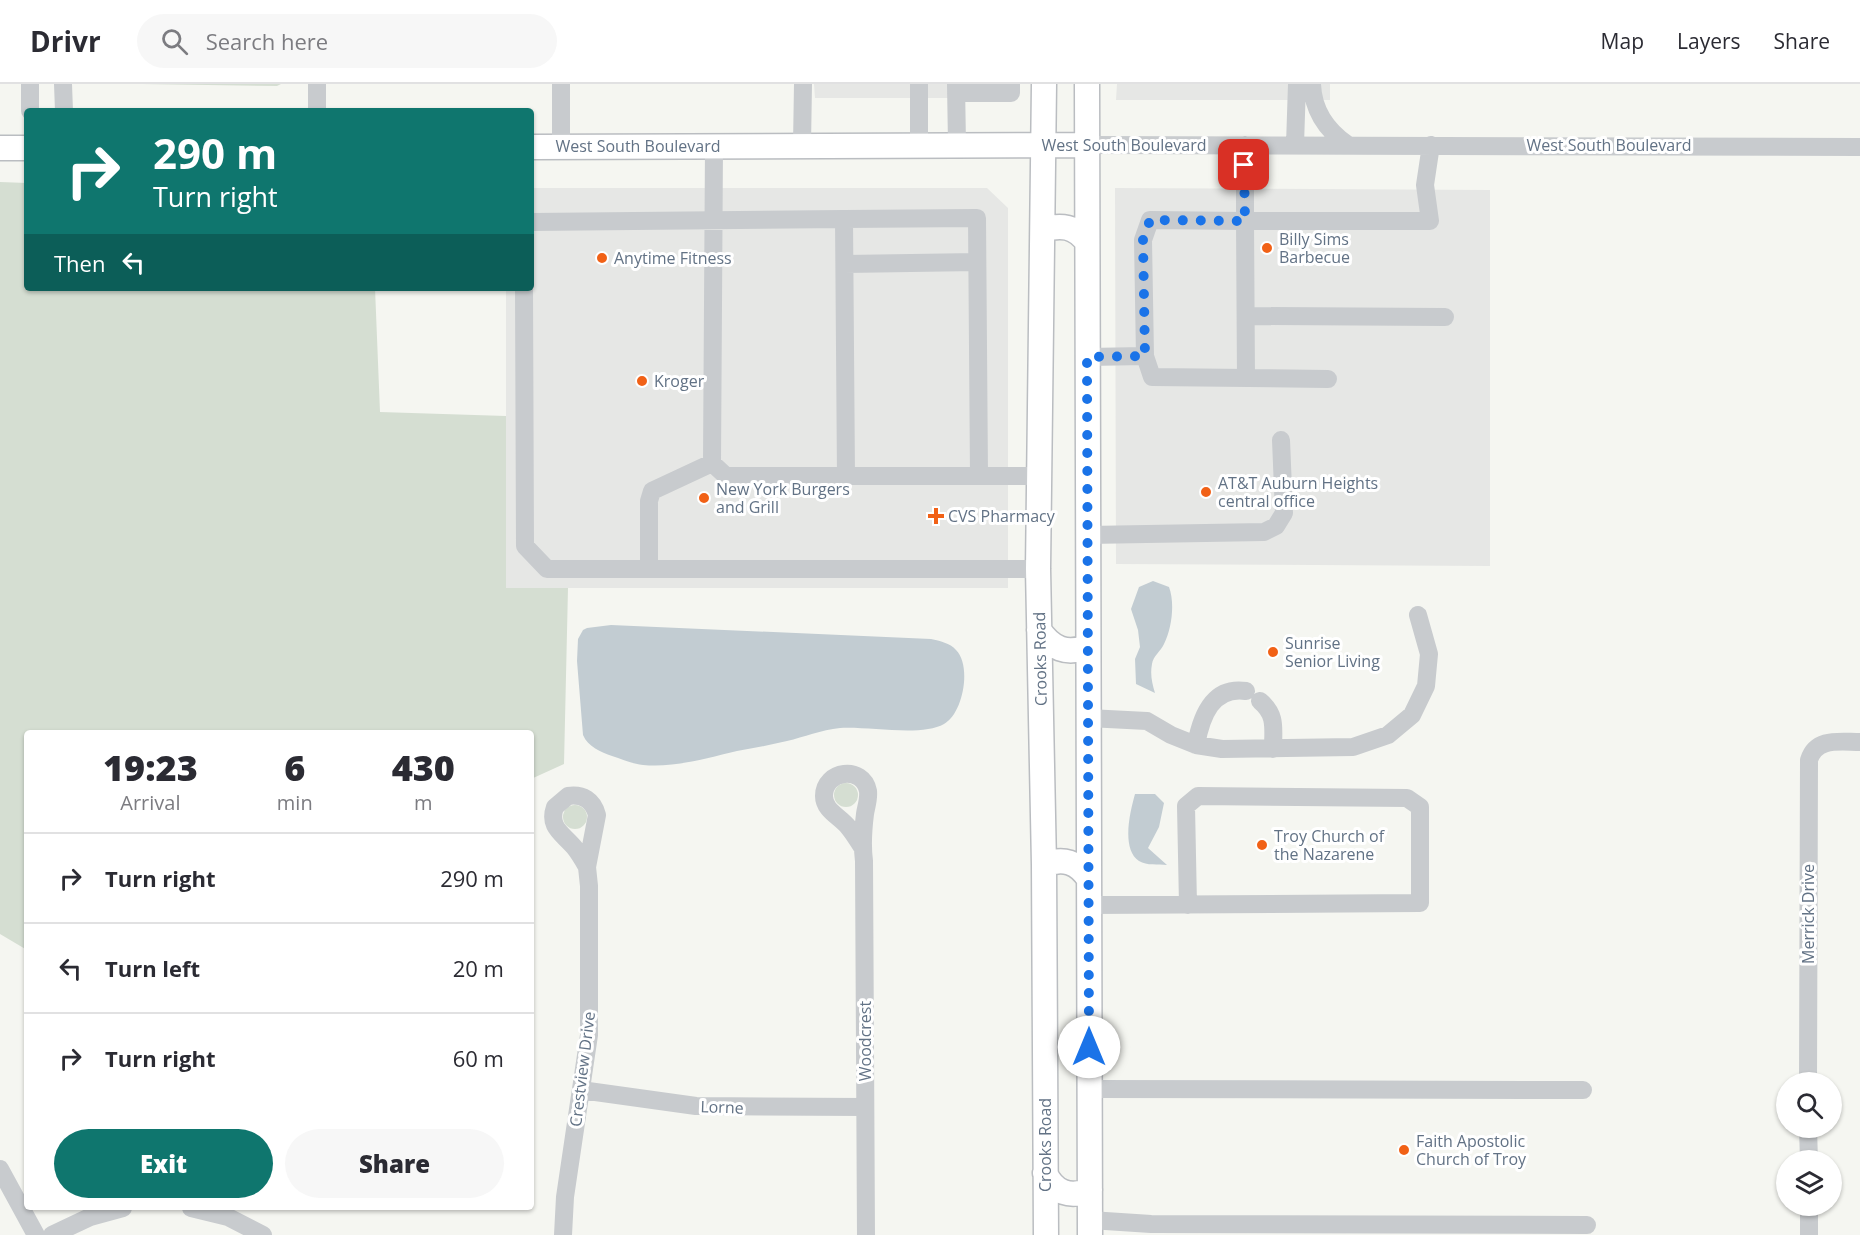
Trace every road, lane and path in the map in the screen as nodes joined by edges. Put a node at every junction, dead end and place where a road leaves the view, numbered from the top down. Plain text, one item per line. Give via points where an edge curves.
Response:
1 (30, 84) edge
2 (63, 84) edge
3 (317, 84) edge
4 (561, 84) edge
5 (803, 84) edge
6 (919, 84) edge
7 (1011, 84) edge
8 (1044, 84) edge
9 (1087, 84) edge
10 (1297, 84) edge
11 (1312, 84) edge
12 (956, 89) edge
13 (30, 108) edge
14 (64, 108) edge
15 (317, 108) edge
16 (957, 144) junction
17 (1044, 144) junction
18 (802, 145) junction
19 (919, 145) junction
20 (1087, 145) junction
21 (1245, 145) junction
22 (1295, 145) junction
23 (1431, 145) junction
24 (561, 146) junction
25 (714, 146) junction
26 (1348, 146) junction
27 (534, 147) edge
28 (1860, 147) edge
29 (0, 148) edge
30 (24, 148) edge
31 (844, 219) junction
32 (713, 220) junction
33 (1245, 221) junction
34 (534, 222) edge
35 (1043, 230) junction
36 (1087, 242) junction
37 (977, 262) junction
38 (845, 264) junction
39 (524, 291) edge
40 (1246, 316) junction
41 (1445, 317) dead end
42 (1145, 356) junction
43 (1087, 357) junction
44 (1246, 378) junction
45 (1328, 379) dead end
46 (1281, 440) dead end
47 (712, 462) junction
48 (846, 476) junction
49 (979, 476) junction
50 (1039, 476) junction
51 (1088, 535) junction
52 (649, 569) junction
53 (1038, 569) junction
54 (1418, 615) dead end
55 (1039, 630) junction
56 (1088, 646) junction
57 (1088, 718) junction
58 (1860, 742) edge
59 (1197, 745) junction
60 (1273, 749) junction
61 (862, 847) dead end
62 (1044, 865) junction
63 (587, 867) dead end
64 (1089, 879) junction
65 (1089, 905) junction
66 (1188, 905) junction
67 (1808, 1072) edge
68 (1090, 1089) junction
69 (581, 1090) junction
70 (1583, 1090) dead end
71 (865, 1107) junction
72 (0, 1169) edge
73 (1046, 1173) junction
74 (1090, 1190) junction
75 (116, 1210) edge
76 (198, 1210) edge
77 (1809, 1216) edge
78 (1587, 1225) dead end
79 (1090, 1227) edge
80 (36, 1235) edge
81 (52, 1235) edge
82 (264, 1235) edge
83 (563, 1235) edge
84 (866, 1235) edge
85 (1046, 1235) edge
86 (1809, 1235) edge

1 - 13 street
2 - 14 street
3 - 15 street
4 - 24 street
5 - 18 street
6 - 19 street
7 - 12 street via 1011,93
8 - 17 main road, Crooks Road
9 - 20 main road
10 - 22 street
11 - 26 street via 1312,99 1322,119
12 - 16 street
16 - 17 main road, West South Boulevard
16 - 19 main road, West South Boulevard
17 - 20 main road, West South Boulevard
17 - 35 main road, Crooks Road
18 - 19 main road, West South Boulevard
18 - 25 main road, West South Boulevard
20 - 21 street, West South Boulevard
20 - 36 main road
21 - 22 street, West South Boulevard
21 - 33 street
22 - 26 street, West South Boulevard
23 - 26 street, West South Boulevard
23 - 28 street, West South Boulevard
23 - 33 street via 1425,185 1430,221
24 - 25 main road, West South Boulevard
24 - 27 main road, West South Boulevard
25 - 32 street
29 - 30 main road
31 - 32 street
31 - 37 street via 977,218
31 - 38 street
32 - 34 street
32 - 47 street
33 - 40 street
33 - 42 street via 1150,220 1143,240
35 - 36 main road via 1072,228
35 - 50 main road, Crooks Road
36 - 43 main road
37 - 38 street
37 - 49 street
38 - 48 street
39 - 52 street via 525,546 547,569
40 - 41 street
40 - 44 street
42 - 43 street
42 - 44 street via 1152,376
43 - 51 main road
44 - 45 street
46 - 51 street via 1284,513 1276,526 1264,532
47 - 48 street via 726,476
47 - 52 street via 652,491
48 - 49 street
49 - 50 street
50 - 53 main road, Crooks Road
51 - 56 main road
52 - 53 street
53 - 55 main road, Crooks Road
54 - 60 street via 1429,654 1426,686 1412,715 1388,735 1353,747
55 - 56 main road via 1062,650
55 - 62 main road, Crooks Road
56 - 57 main road
57 - 59 street via 1147,721
57 - 64 main road
58 - 67 street, Merrick Drive via 1816,747 1811,752 1808,771
59 - 60 street
59 - 60 street via 1205,710 1235,689 1269,708
61 - 71 street, Woodcrest
62 - 64 main road via 1073,863
62 - 73 main road, Crooks Road
63 - 69 street, Crestview Drive via 589,1023
64 - 65 main road
65 - 66 street
65 - 68 main road
66 - 66 street via 1420,903 1420,807 1407,798 1198,796 1186,806
68 - 70 street
68 - 74 main road
69 - 71 street, Lorne via 696,1106
69 - 83 street, Crestview Drive
71 - 84 street, Woodcrest
72 - 80 street
73 - 74 main road via 1050,1183 1064,1193
73 - 85 main road, Crooks Road
74 - 79 main road
75 - 81 street
76 - 82 street via 228,1218
77 - 86 street
78 - 79 street

